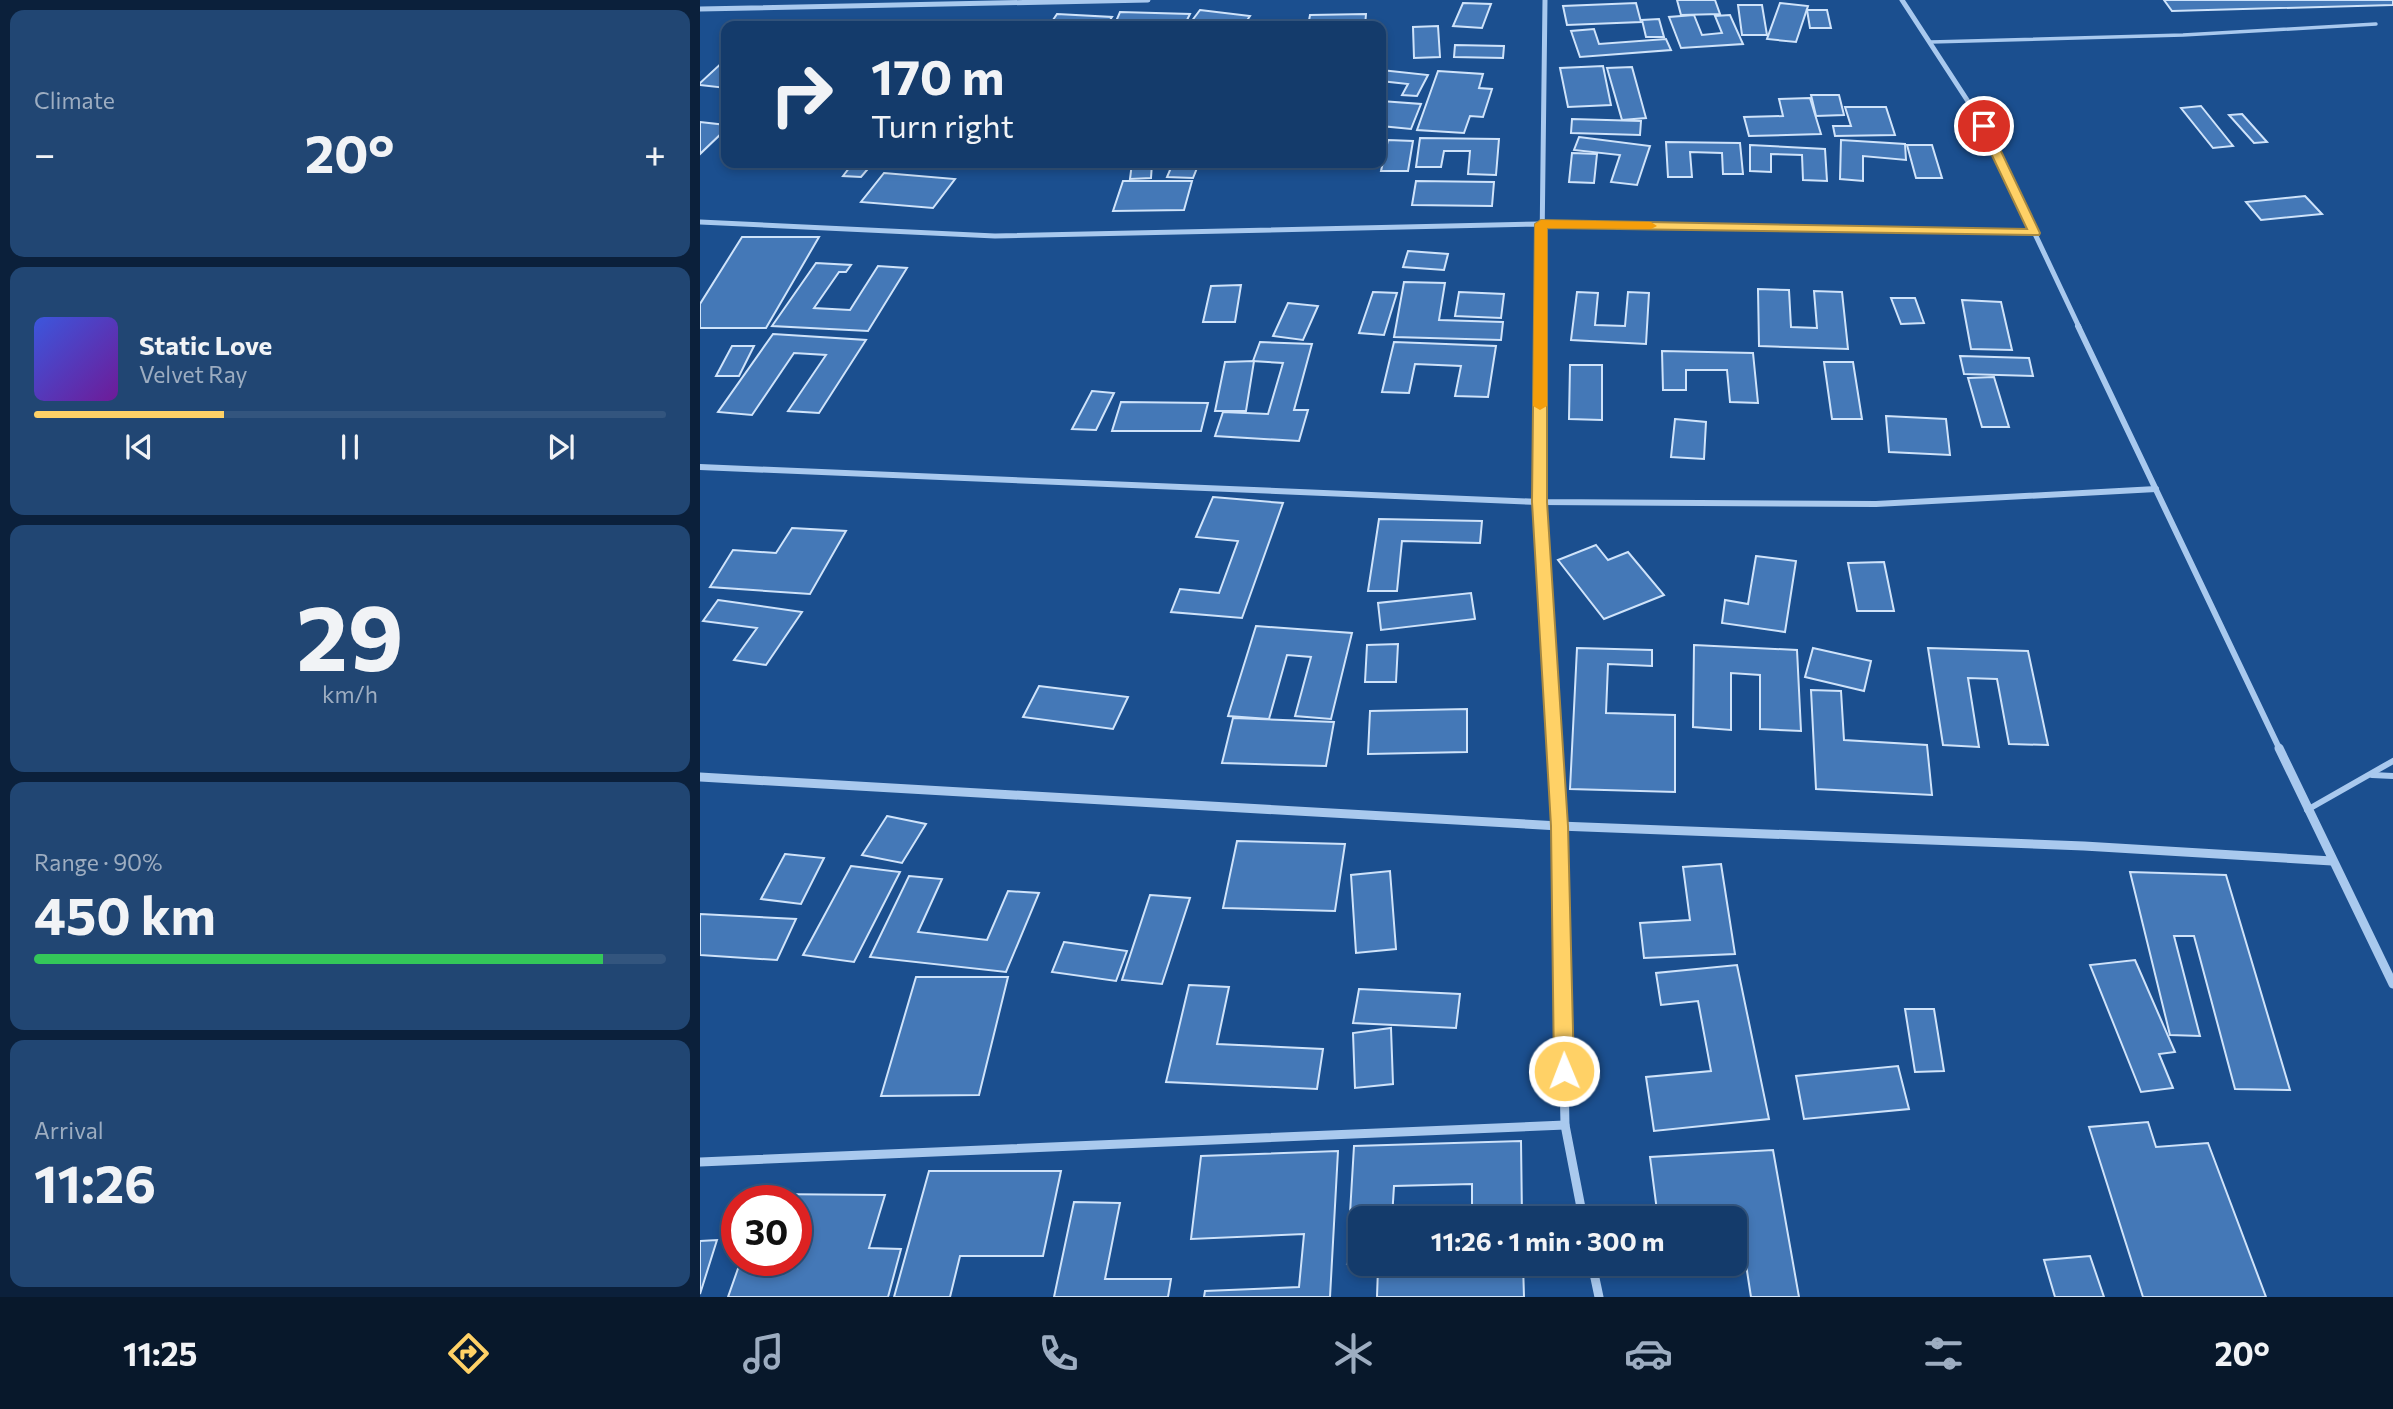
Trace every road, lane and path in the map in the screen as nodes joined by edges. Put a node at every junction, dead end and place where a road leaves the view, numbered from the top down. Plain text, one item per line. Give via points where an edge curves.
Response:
1 (1148, 0) edge
2 (1545, 0) edge
3 (1902, 0) edge
4 (700, 9) edge
5 (2376, 24) dead end
6 (1931, 42) junction
7 (700, 222) edge
8 (1541, 224) junction
9 (2034, 233) junction
10 (700, 467) edge
11 (2156, 489) junction
12 (1539, 502) junction
13 (2393, 761) edge
14 (2369, 775) junction
15 (2393, 776) edge
16 (700, 777) edge
17 (2307, 810) junction
18 (1559, 826) junction
19 (2332, 861) junction
20 (2393, 984) edge
21 (1565, 1125) junction
22 (700, 1162) edge
23 (1581, 1206) edge
24 (1595, 1276) edge
25 (1599, 1297) edge

1 - 4 street
2 - 8 street
3 - 6 street
5 - 6 lane
6 - 9 street via 1984,126
7 - 8 street via 995,236
8 - 9 street
8 - 12 street
9 - 11 street
10 - 12 street
11 - 12 street via 1876,504
11 - 17 street
12 - 18 street
13 - 14 lane
14 - 15 lane
14 - 17 lane
16 - 18 street
17 - 19 street
18 - 19 street via 2084,846
18 - 21 street
19 - 20 street
21 - 22 street
21 - 23 street
24 - 25 street

